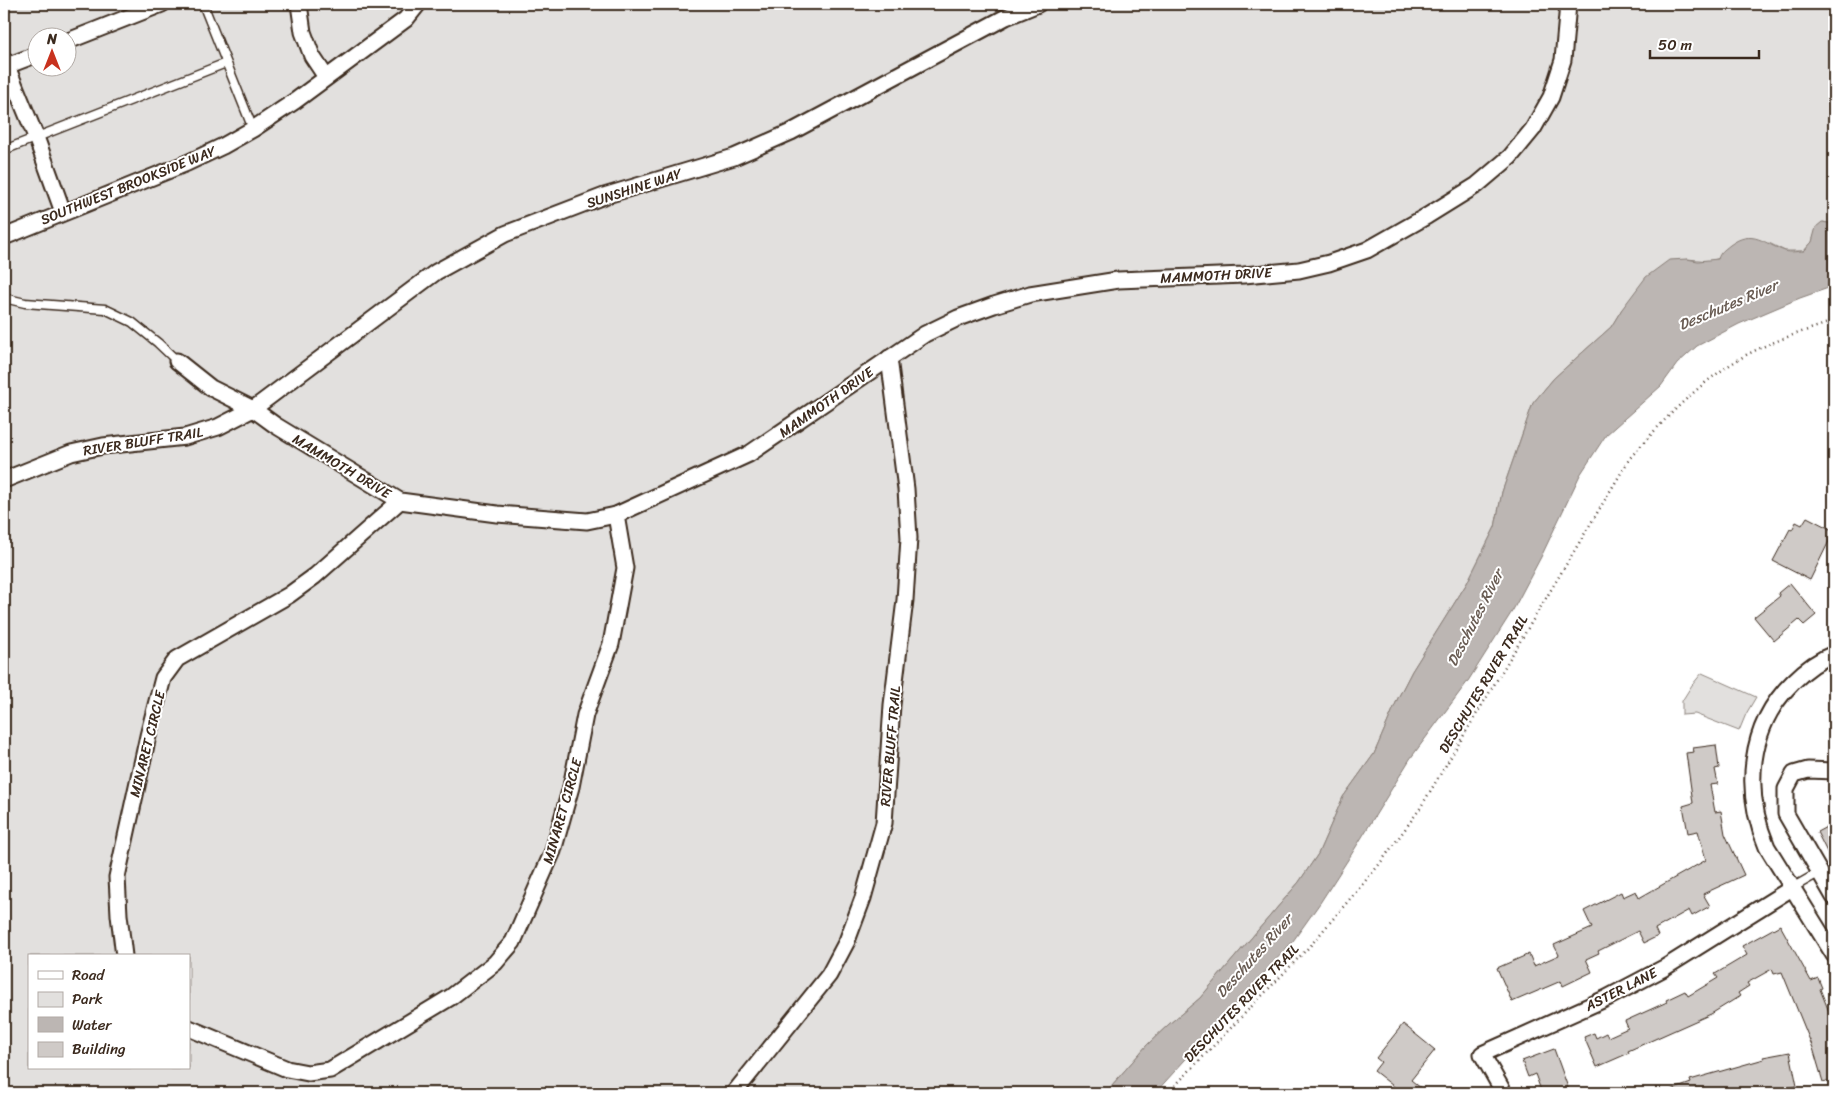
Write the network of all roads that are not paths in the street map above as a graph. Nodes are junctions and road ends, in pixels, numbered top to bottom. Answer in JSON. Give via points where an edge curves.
{"nodes":[{"id":1,"x":162,"y":4,"type":"edge"},
{"id":2,"x":203,"y":4,"type":"edge"},
{"id":3,"x":299,"y":4,"type":"edge"},
{"id":4,"x":418,"y":4,"type":"edge"},
{"id":5,"x":1038,"y":4,"type":"edge"},
{"id":6,"x":1568,"y":4,"type":"edge"},
{"id":7,"x":78,"y":38,"type":"edge"},
{"id":8,"x":28,"y":57,"type":"edge"},
{"id":9,"x":226,"y":63,"type":"junction"},
{"id":10,"x":5,"y":64,"type":"edge"},
{"id":11,"x":326,"y":77,"type":"junction"},
{"id":12,"x":253,"y":129,"type":"junction"},
{"id":13,"x":36,"y":137,"type":"junction"},
{"id":14,"x":4,"y":150,"type":"edge"},
{"id":15,"x":63,"y":212,"type":"junction"},
{"id":16,"x":4,"y":237,"type":"edge"},
{"id":17,"x":4,"y":298,"type":"edge"},
{"id":18,"x":889,"y":358,"type":"junction"},
{"id":19,"x":177,"y":361,"type":"joint"},
{"id":20,"x":253,"y":408,"type":"junction"},
{"id":21,"x":4,"y":480,"type":"edge"},
{"id":22,"x":400,"y":501,"type":"junction"},
{"id":23,"x":616,"y":515,"type":"junction"},
{"id":24,"x":1834,"y":654,"type":"edge"},
{"id":25,"x":1834,"y":771,"type":"edge"},
{"id":26,"x":1820,"y":872,"type":"junction"},
{"id":27,"x":1792,"y":888,"type":"junction"},
{"id":28,"x":1834,"y":897,"type":"edge"},
{"id":29,"x":124,"y":954,"type":"edge"},
{"id":30,"x":1834,"y":955,"type":"edge"},
{"id":31,"x":190,"y":1028,"type":"edge"},
{"id":32,"x":734,"y":1093,"type":"edge"},
{"id":33,"x":1504,"y":1093,"type":"edge"}],
"edges":[{"from":1,"to":7,"type":"street"},
{"from":2,"to":9,"type":"lane"},
{"from":3,"to":11,"type":"street","via":[[303,32],[312,56]]},
{"from":4,"to":11,"type":"street","name":"SOUTHWEST BROOKSIDE WAY","via":[[406,18]]},
{"from":5,"to":20,"type":"street","name":"SUNSHINE WAY","via":[[1006,17],[791,132],[734,157],[604,196],[505,234],[436,272]]},
{"from":6,"to":18,"type":"street","name":"MAMMOTH DRIVE","via":[[1563,60],[1551,97],[1533,129],[1510,157],[1477,185],[1367,250],[1299,270],[1118,280],[1030,294],[958,318],[925,334]]},
{"from":8,"to":10,"type":"street"},
{"from":9,"to":12,"type":"lane"},
{"from":9,"to":13,"type":"lane"},
{"from":10,"to":13,"type":"street"},
{"from":11,"to":12,"type":"street","name":"SOUTHWEST BROOKSIDE WAY"},
{"from":12,"to":15,"type":"street","name":"SOUTHWEST BROOKSIDE WAY","via":[[187,163]]},
{"from":13,"to":14,"type":"lane"},
{"from":13,"to":15,"type":"street"},
{"from":15,"to":16,"type":"street","name":"SOUTHWEST BROOKSIDE WAY"},
{"from":17,"to":19,"type":"lane","name":"MAMMOTH DRIVE","via":[[25,303],[105,309],[132,322]]},
{"from":18,"to":23,"type":"street","name":"MAMMOTH DRIVE","via":[[749,454]]},
{"from":18,"to":32,"type":"street","name":"RIVER BLUFF TRAIL","via":[[909,538],[884,822],[864,898],[829,975]]},
{"from":19,"to":20,"type":"street","name":"MAMMOTH DRIVE","via":[[211,388]]},
{"from":20,"to":21,"type":"street","name":"RIVER BLUFF TRAIL","via":[[218,427],[185,437],[70,453]]},
{"from":20,"to":22,"type":"street","name":"MAMMOTH DRIVE"},
{"from":22,"to":23,"type":"street","name":"MAMMOTH DRIVE","via":[[497,514],[587,521]]},
{"from":22,"to":29,"type":"street","name":"MINARET CIRCLE","via":[[315,576],[289,595],[177,659],[163,678],[117,877]]},
{"from":23,"to":31,"type":"street","name":"MINARET CIRCLE","via":[[625,568],[611,644],[585,715],[571,787],[553,851],[513,942],[495,963],[451,996],[330,1070],[319,1073],[287,1069]]},
{"from":24,"to":27,"type":"street","via":[[1807,669],[1787,688],[1762,727],[1755,751],[1752,775],[1759,828]]},
{"from":25,"to":26,"type":"street","via":[[1808,770],[1794,774],[1786,789],[1786,814]]},
{"from":26,"to":27,"type":"lane"},
{"from":26,"to":28,"type":"street"},
{"from":27,"to":30,"type":"street"},
{"from":27,"to":33,"type":"street","name":"ASTER LANE","via":[[1656,972],[1607,998],[1482,1054]]}]}
